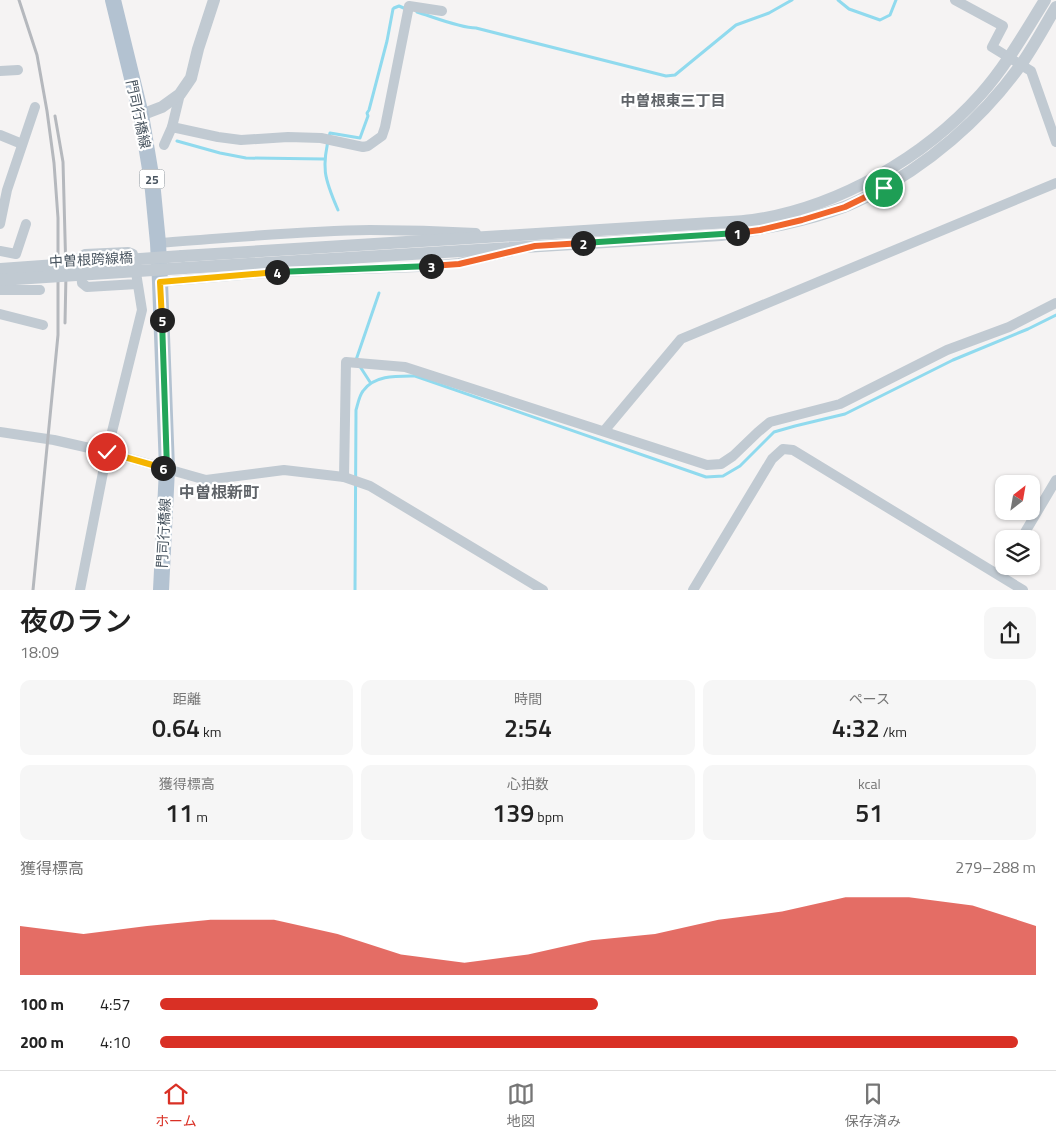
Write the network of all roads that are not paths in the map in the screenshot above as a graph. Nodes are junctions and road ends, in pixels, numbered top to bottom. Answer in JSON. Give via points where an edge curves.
{"nodes":[{"id":1,"x":113,"y":0,"type":"edge"},
{"id":2,"x":214,"y":0,"type":"edge"},
{"id":3,"x":955,"y":0,"type":"edge"},
{"id":4,"x":1045,"y":0,"type":"edge"},
{"id":5,"x":1056,"y":8,"type":"edge"},
{"id":6,"x":442,"y":11,"type":"dead end"},
{"id":7,"x":1009,"y":58,"type":"junction"},
{"id":8,"x":1020,"y":66,"type":"junction"},
{"id":9,"x":18,"y":70,"type":"dead end"},
{"id":10,"x":0,"y":72,"type":"edge"},
{"id":11,"x":180,"y":94,"type":"junction"},
{"id":12,"x":35,"y":107,"type":"dead end"},
{"id":13,"x":141,"y":115,"type":"junction"},
{"id":14,"x":172,"y":127,"type":"junction"},
{"id":15,"x":0,"y":135,"type":"edge"},
{"id":16,"x":1056,"y":142,"type":"edge"},
{"id":17,"x":22,"y":144,"type":"junction"},
{"id":18,"x":164,"y":145,"type":"dead end"},
{"id":19,"x":1056,"y":183,"type":"edge"},
{"id":20,"x":2,"y":210,"type":"edge"},
{"id":21,"x":0,"y":224,"type":"edge"},
{"id":22,"x":26,"y":224,"type":"dead end"},
{"id":23,"x":536,"y":241,"type":"junction"},
{"id":24,"x":158,"y":243,"type":"junction"},
{"id":25,"x":0,"y":251,"type":"edge"},
{"id":26,"x":183,"y":262,"type":"junction"},
{"id":27,"x":0,"y":269,"type":"edge"},
{"id":28,"x":0,"y":280,"type":"edge"},
{"id":29,"x":160,"y":282,"type":"junction"},
{"id":30,"x":138,"y":284,"type":"junction"},
{"id":31,"x":0,"y":290,"type":"edge"},
{"id":32,"x":40,"y":290,"type":"dead end"},
{"id":33,"x":1056,"y":303,"type":"edge"},
{"id":34,"x":0,"y":314,"type":"edge"},
{"id":35,"x":43,"y":325,"type":"dead end"},
{"id":36,"x":604,"y":431,"type":"junction"},
{"id":37,"x":0,"y":432,"type":"edge"},
{"id":38,"x":107,"y":452,"type":"junction"},
{"id":39,"x":167,"y":469,"type":"junction"},
{"id":40,"x":346,"y":478,"type":"junction"},
{"id":41,"x":1056,"y":480,"type":"edge"},
{"id":42,"x":1026,"y":530,"type":"edge"},
{"id":43,"x":995,"y":568,"type":"edge"},
{"id":44,"x":1006,"y":575,"type":"edge"},
{"id":45,"x":80,"y":590,"type":"edge"},
{"id":46,"x":161,"y":590,"type":"edge"},
{"id":47,"x":543,"y":590,"type":"edge"},
{"id":48,"x":693,"y":590,"type":"edge"},
{"id":49,"x":1023,"y":590,"type":"edge"}],
"edges":[{"from":1,"to":13,"type":"main road","name":"門司行橋線","number":"25"},
{"from":2,"to":11,"type":"street","via":[[191,78]]},
{"from":3,"to":7,"type":"street","via":[[1002,26],[992,47]]},
{"from":4,"to":7,"type":"street"},
{"from":5,"to":8,"type":"street"},
{"from":6,"to":14,"type":"street","via":[[408,11],[385,127],[382,136],[368,146],[321,138],[218,138]]},
{"from":7,"to":8,"type":"street"},
{"from":7,"to":23,"type":"street","via":[[982,94],[912,156],[872,180],[824,201],[754,220]]},
{"from":8,"to":16,"type":"street","via":[[1031,71]]},
{"from":8,"to":23,"type":"street","via":[[963,130],[929,159],[884,188],[845,207],[750,231]]},
{"from":9,"to":10,"type":"street"},
{"from":11,"to":13,"type":"street","via":[[162,107]]},
{"from":11,"to":14,"type":"street"},
{"from":12,"to":17,"type":"street"},
{"from":13,"to":24,"type":"main road","name":"門司行橋線","number":"25"},
{"from":14,"to":18,"type":"street"},
{"from":15,"to":17,"type":"street"},
{"from":17,"to":20,"type":"street"},
{"from":19,"to":36,"type":"street","via":[[681,339]]},
{"from":20,"to":21,"type":"street"},
{"from":22,"to":25,"type":"street","via":[[16,254]]},
{"from":23,"to":24,"type":"street","via":[[414,230],[369,230]]},
{"from":23,"to":26,"type":"street"},
{"from":23,"to":29,"type":"street","via":[[459,264],[276,272]]},
{"from":24,"to":29,"type":"main road","name":"門司行橋線","number":"25"},
{"from":26,"to":27,"type":"street","name":"中曽根跨線橋","bridge":true},
{"from":26,"to":28,"type":"street","name":"中曽根跨線橋","bridge":true},
{"from":29,"to":39,"type":"main road","name":"門司行橋線","number":"25"},
{"from":30,"to":30,"type":"street","via":[[133,254],[85,254],[80,258],[82,283],[87,287]]},
{"from":30,"to":38,"type":"street","via":[[142,310]]},
{"from":31,"to":32,"type":"street"},
{"from":33,"to":36,"type":"street","via":[[1008,327],[948,350],[840,404],[770,422],[721,464],[707,465]]},
{"from":34,"to":35,"type":"street"},
{"from":36,"to":40,"type":"street","via":[[405,367],[346,362]]},
{"from":37,"to":38,"type":"street"},
{"from":38,"to":39,"type":"street"},
{"from":38,"to":45,"type":"street"},
{"from":39,"to":40,"type":"street","via":[[206,480],[284,470]]},
{"from":39,"to":46,"type":"main road","name":"門司行橋線","number":"25"},
{"from":40,"to":47,"type":"street","via":[[370,486]]},
{"from":41,"to":42,"type":"street"},
{"from":43,"to":48,"type":"street","via":[[793,450],[783,449],[772,459]]},
{"from":44,"to":49,"type":"street"}]}
